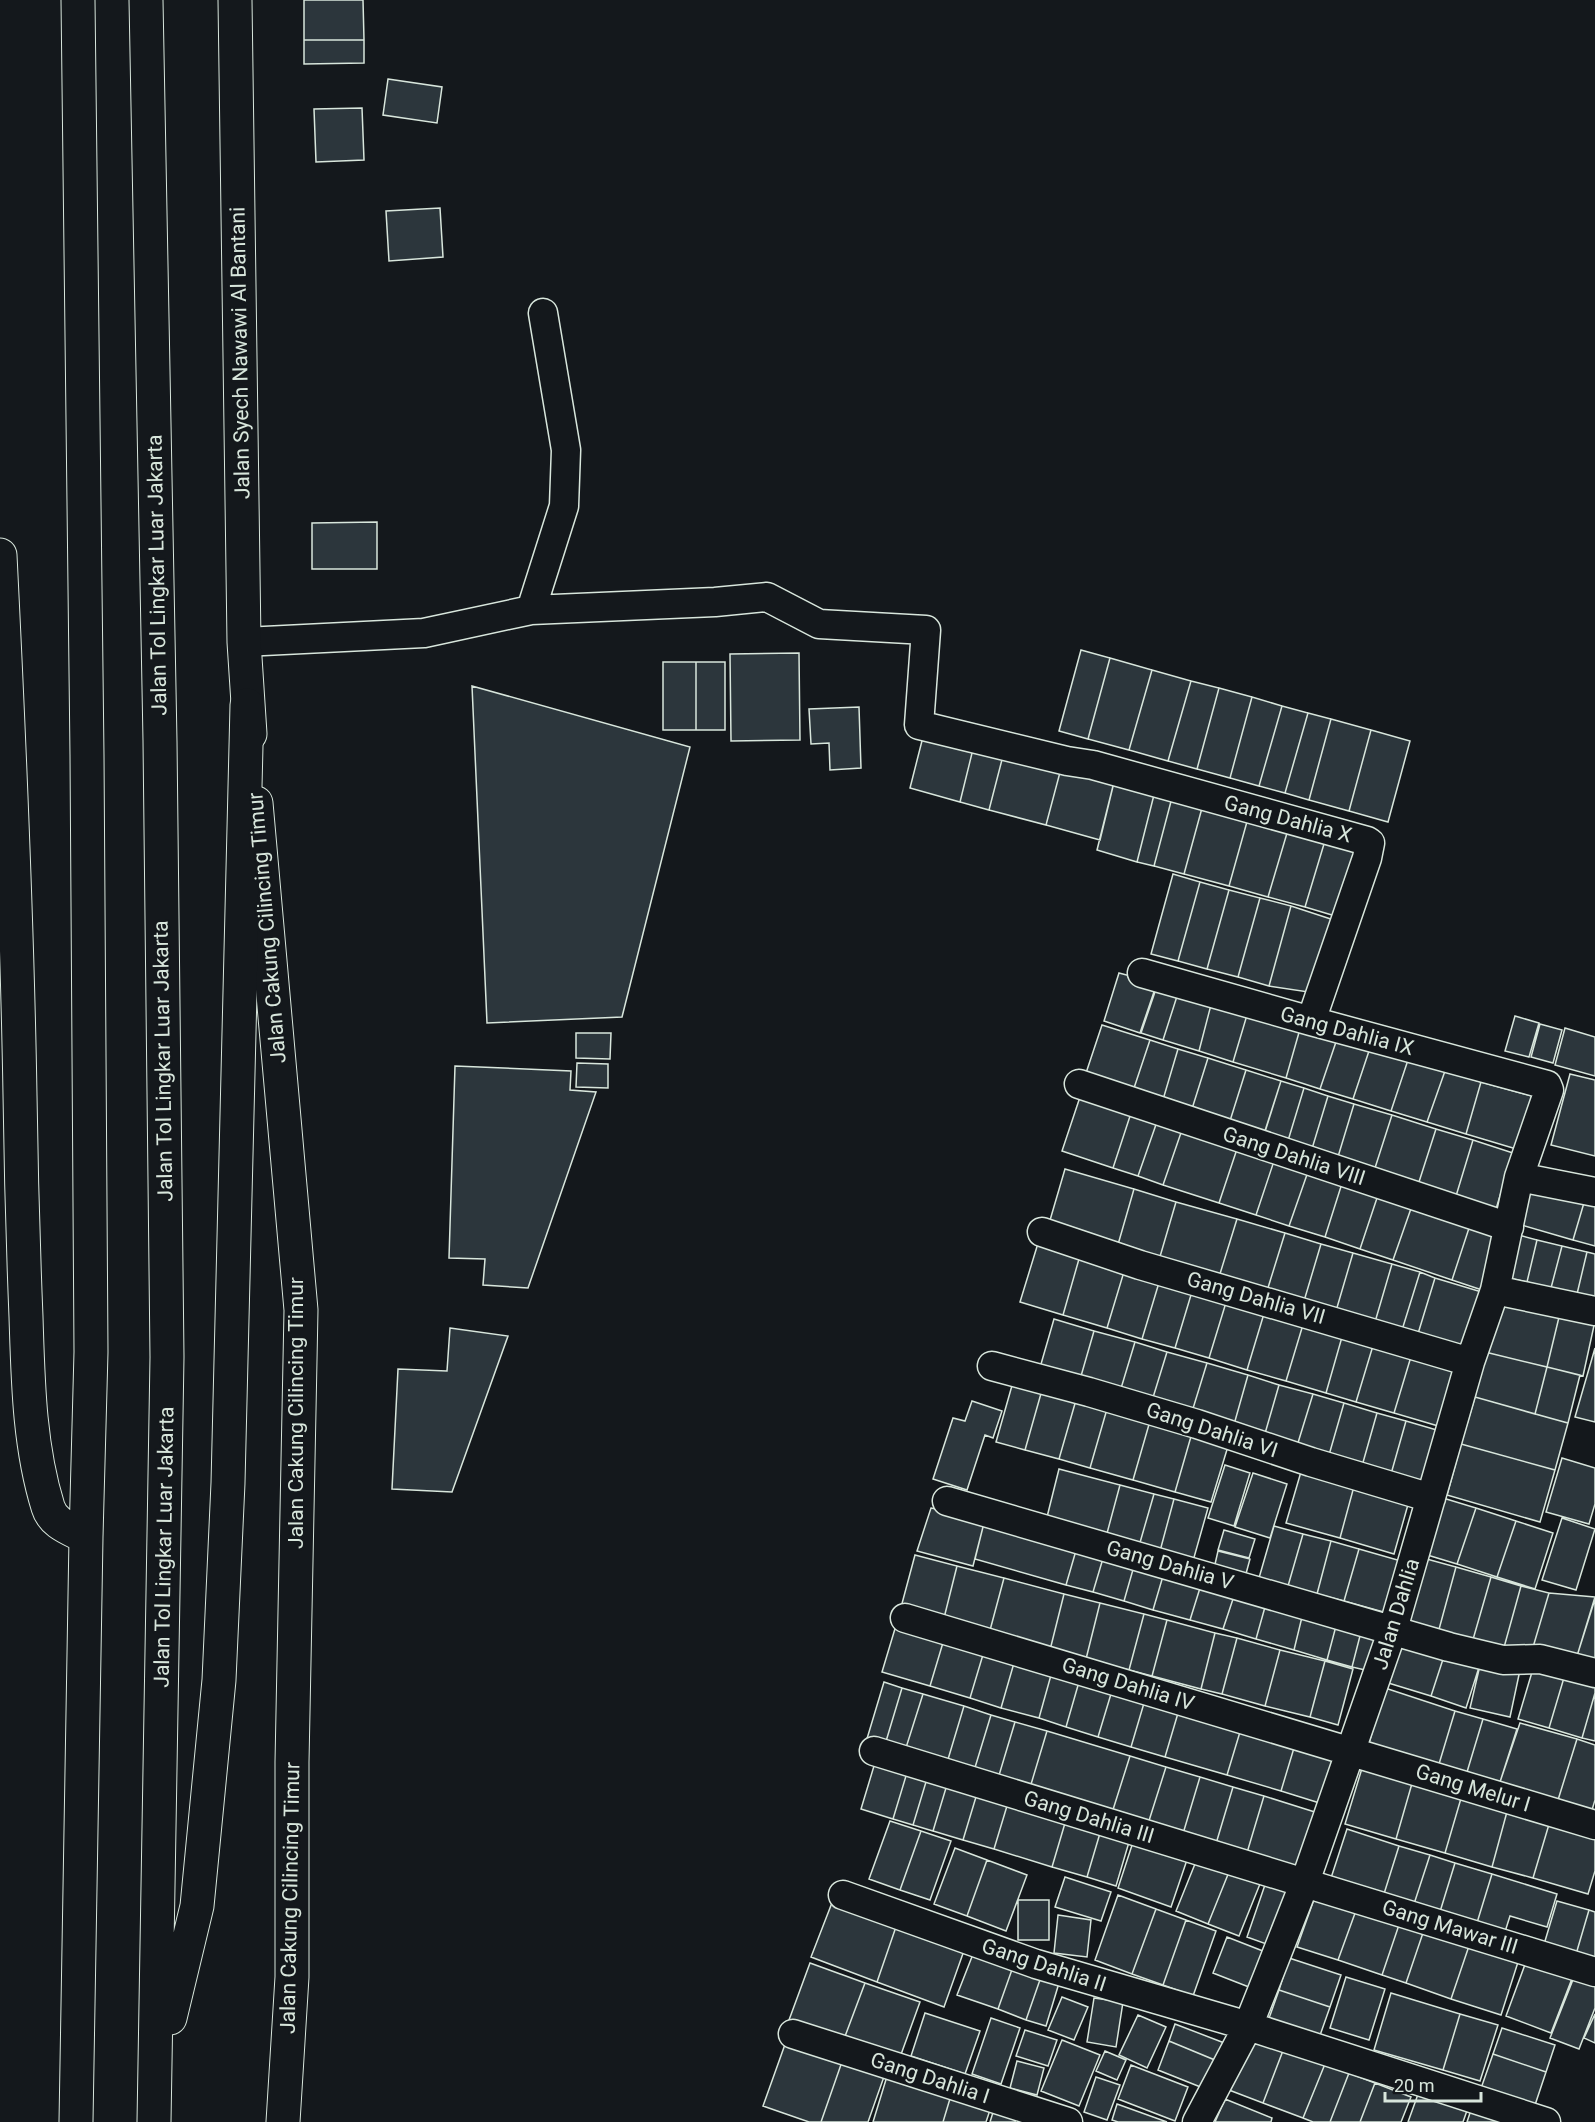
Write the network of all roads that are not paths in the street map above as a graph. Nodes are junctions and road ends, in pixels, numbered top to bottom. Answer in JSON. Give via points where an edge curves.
{"nodes":[{"id":1,"x":78,"y":0,"type":"edge"},
{"id":2,"x":146,"y":0,"type":"edge"},
{"id":3,"x":235,"y":0,"type":"edge"},
{"id":4,"x":543,"y":314,"type":"dead end"},
{"id":5,"x":0,"y":555,"type":"edge"},
{"id":6,"x":531,"y":610,"type":"junction"},
{"id":7,"x":244,"y":642,"type":"junction"},
{"id":8,"x":247,"y":705,"type":"junction"},
{"id":9,"x":1142,"y":973,"type":"dead end"},
{"id":10,"x":1311,"y":1022,"type":"junction"},
{"id":11,"x":1079,"y":1084,"type":"dead end"},
{"id":12,"x":1549,"y":1090,"type":"joint"},
{"id":13,"x":1519,"y":1177,"type":"junction"},
{"id":14,"x":1595,"y":1192,"type":"edge"},
{"id":15,"x":1509,"y":1227,"type":"junction"},
{"id":16,"x":1042,"y":1232,"type":"dead end"},
{"id":17,"x":1495,"y":1290,"type":"junction"},
{"id":18,"x":1595,"y":1311,"type":"edge"},
{"id":19,"x":1470,"y":1362,"type":"junction"},
{"id":20,"x":992,"y":1366,"type":"dead end"},
{"id":21,"x":1431,"y":1498,"type":"junction"},
{"id":22,"x":947,"y":1501,"type":"dead end"},
{"id":23,"x":86,"y":1536,"type":"junction"},
{"id":24,"x":905,"y":1618,"type":"dead end"},
{"id":25,"x":1393,"y":1629,"type":"junction"},
{"id":26,"x":1595,"y":1673,"type":"edge"},
{"id":27,"x":1351,"y":1750,"type":"junction"},
{"id":28,"x":874,"y":1751,"type":"dead end"},
{"id":29,"x":1595,"y":1825,"type":"edge"},
{"id":30,"x":1305,"y":1882,"type":"junction"},
{"id":31,"x":843,"y":1895,"type":"dead end"},
{"id":32,"x":1595,"y":1972,"type":"edge"},
{"id":33,"x":1248,"y":2026,"type":"junction"},
{"id":34,"x":793,"y":2034,"type":"dead end"},
{"id":35,"x":156,"y":2078,"type":"junction"},
{"id":36,"x":76,"y":2122,"type":"edge"},
{"id":37,"x":154,"y":2122,"type":"edge"},
{"id":38,"x":284,"y":2122,"type":"edge"},
{"id":39,"x":1068,"y":2122,"type":"edge"},
{"id":40,"x":1197,"y":2122,"type":"edge"},
{"id":41,"x":1546,"y":2122,"type":"edge"}],
"edges":[{"from":1,"to":23,"type":"highway","via":[[92,1352]]},
{"from":2,"to":35,"type":"highway","name":"Jalan Tol Lingkar Luar Jakarta","via":[[167,1357]]},
{"from":3,"to":7,"type":"highway","name":"Jalan Syech Nawawi Al Bantani"},
{"from":4,"to":6,"type":"street","via":[[566,450],[564,506]]},
{"from":5,"to":23,"type":"highway","via":[[18,973],[27,1352],[36,1463],[49,1510],[58,1523]]},
{"from":6,"to":7,"type":"street","via":[[424,633]]},
{"from":6,"to":10,"type":"street","name":"Gang Dahlia X","via":[[767,597],[819,624],[926,630],[919,724],[1093,765],[1367,841],[1367,858]]},
{"from":7,"to":8,"type":"highway","name":"Jalan Syech Nawawi Al Bantani"},
{"from":8,"to":35,"type":"highway","via":[[228,1483],[219,1680],[196,1906]]},
{"from":8,"to":38,"type":"highway","name":"Jalan Cakung Cilincing Timur","via":[[301,1310],[292,1750],[292,1977]]},
{"from":9,"to":10,"type":"street","name":"Gang Dahlia IX"},
{"from":10,"to":12,"type":"street","name":"Gang Dahlia IX","via":[[1543,1084]]},
{"from":11,"to":15,"type":"street","name":"Gang Dahlia VIII"},
{"from":12,"to":13,"type":"street","name":"Jalan Dahlia"},
{"from":13,"to":14,"type":"street"},
{"from":13,"to":15,"type":"street","name":"Jalan Dahlia"},
{"from":15,"to":17,"type":"street","name":"Jalan Dahlia"},
{"from":16,"to":19,"type":"street","name":"Gang Dahlia VII","via":[[1140,1265]]},
{"from":17,"to":18,"type":"street"},
{"from":17,"to":19,"type":"street","name":"Jalan Dahlia"},
{"from":19,"to":21,"type":"street","name":"Jalan Dahlia"},
{"from":20,"to":21,"type":"street","name":"Gang Dahlia VI","via":[[1197,1424]]},
{"from":21,"to":25,"type":"street","name":"Jalan Dahlia"},
{"from":22,"to":25,"type":"street","name":"Gang Dahlia V"},
{"from":23,"to":36,"type":"highway"},
{"from":24,"to":27,"type":"street","name":"Gang Dahlia IV"},
{"from":25,"to":26,"type":"street","name":"Gang Dahlia V","via":[[1503,1660],[1540,1659]]},
{"from":25,"to":27,"type":"street","name":"Jalan Dahlia"},
{"from":27,"to":29,"type":"street","name":"Gang Melur I"},
{"from":27,"to":30,"type":"street","name":"Jalan Dahlia"},
{"from":28,"to":30,"type":"street","name":"Gang Dahlia III"},
{"from":30,"to":32,"type":"street","name":"Gang Mawar III"},
{"from":30,"to":33,"type":"street","name":"Jalan Dahlia"},
{"from":31,"to":33,"type":"street","name":"Gang Dahlia II","via":[[1047,1967]]},
{"from":33,"to":40,"type":"street","name":"Jalan Dahlia"},
{"from":33,"to":41,"type":"street","name":"Gang Dahlia II"},
{"from":34,"to":39,"type":"street","name":"Gang Dahlia I"},
{"from":35,"to":37,"type":"highway","name":"Jalan Tol Lingkar Luar Jakarta"}]}
